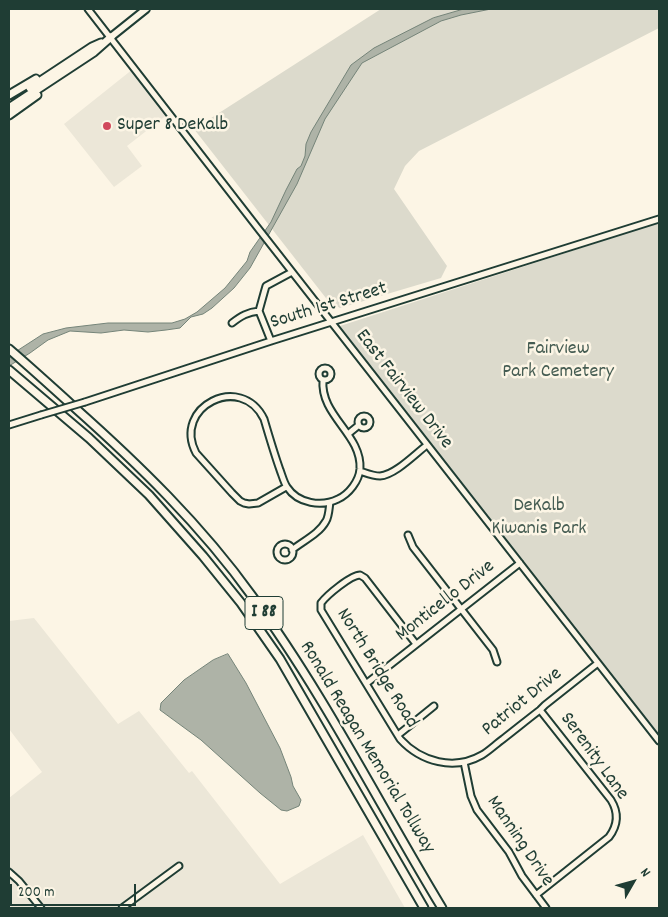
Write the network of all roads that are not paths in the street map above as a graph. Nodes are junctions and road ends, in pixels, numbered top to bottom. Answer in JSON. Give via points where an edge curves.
{"nodes":[{"id":1,"x":88,"y":9,"type":"edge"},
{"id":2,"x":146,"y":9,"type":"edge"},
{"id":3,"x":111,"y":37,"type":"junction"},
{"id":4,"x":75,"y":62,"type":"junction"},
{"id":5,"x":9,"y":94,"type":"edge"},
{"id":6,"x":9,"y":102,"type":"edge"},
{"id":7,"x":9,"y":108,"type":"edge"},
{"id":8,"x":9,"y":115,"type":"edge"},
{"id":9,"x":659,"y":219,"type":"edge"},
{"id":10,"x":292,"y":272,"type":"junction"},
{"id":11,"x":259,"y":311,"type":"junction"},
{"id":12,"x":332,"y":322,"type":"junction"},
{"id":13,"x":232,"y":323,"type":"dead end"},
{"id":14,"x":271,"y":341,"type":"junction"},
{"id":15,"x":9,"y":348,"type":"edge"},
{"id":16,"x":11,"y":373,"type":"edge"},
{"id":17,"x":323,"y":380,"type":"dead end"},
{"id":18,"x":359,"y":425,"type":"dead end"},
{"id":19,"x":9,"y":426,"type":"edge"},
{"id":20,"x":348,"y":434,"type":"junction"},
{"id":21,"x":427,"y":445,"type":"junction"},
{"id":22,"x":360,"y":471,"type":"junction"},
{"id":23,"x":286,"y":487,"type":"junction"},
{"id":24,"x":330,"y":502,"type":"junction"},
{"id":25,"x":408,"y":535,"type":"dead end"},
{"id":26,"x":292,"y":550,"type":"dead end"},
{"id":27,"x":520,"y":563,"type":"junction"},
{"id":28,"x":461,"y":609,"type":"junction"},
{"id":29,"x":416,"y":644,"type":"junction"},
{"id":30,"x":497,"y":662,"type":"dead end"},
{"id":31,"x":598,"y":663,"type":"junction"},
{"id":32,"x":367,"y":683,"type":"junction"},
{"id":33,"x":434,"y":706,"type":"dead end"},
{"id":34,"x":540,"y":710,"type":"junction"},
{"id":35,"x":398,"y":735,"type":"junction"},
{"id":36,"x":659,"y":741,"type":"edge"},
{"id":37,"x":464,"y":762,"type":"junction"},
{"id":38,"x":179,"y":866,"type":"dead end"},
{"id":39,"x":9,"y":872,"type":"edge"},
{"id":40,"x":536,"y":895,"type":"junction"},
{"id":41,"x":41,"y":908,"type":"edge"},
{"id":42,"x":122,"y":908,"type":"edge"},
{"id":43,"x":424,"y":908,"type":"edge"},
{"id":44,"x":442,"y":908,"type":"edge"},
{"id":45,"x":546,"y":908,"type":"edge"}],
"edges":[{"from":1,"to":3,"type":"street","name":"East Fairview Drive"},
{"from":2,"to":3,"type":"main road"},
{"from":3,"to":4,"type":"highway","via":[[92,47]]},
{"from":3,"to":10,"type":"street","name":"East Fairview Drive"},
{"from":4,"to":5,"type":"highway"},
{"from":4,"to":6,"type":"highway"},
{"from":4,"to":7,"type":"highway"},
{"from":4,"to":8,"type":"highway"},
{"from":9,"to":12,"type":"street","name":"South 1st Street"},
{"from":10,"to":11,"type":"street","via":[[266,286]]},
{"from":10,"to":12,"type":"street","name":"East Fairview Drive"},
{"from":11,"to":13,"type":"street","via":[[245,314]]},
{"from":11,"to":14,"type":"street"},
{"from":12,"to":14,"type":"street","name":"South 1st Street"},
{"from":12,"to":21,"type":"street","name":"East Fairview Drive"},
{"from":14,"to":19,"type":"street","name":"South 1st Street","bridge":true},
{"from":15,"to":44,"type":"highway","name":"Ronald Reagan Memorial Tollway","number":"I 88","via":[[121,449],[180,509],[233,571],[320,699]]},
{"from":16,"to":43,"type":"highway","name":"Ronald Reagan Memorial Tollway","number":"I 88","via":[[89,438],[143,489],[240,603],[280,659]]},
{"from":17,"to":20,"type":"street","via":[[322,389],[330,409]]},
{"from":18,"to":20,"type":"street"},
{"from":20,"to":22,"type":"street","via":[[358,451]]},
{"from":21,"to":22,"type":"street","via":[[387,474],[377,476]]},
{"from":21,"to":27,"type":"street","name":"East Fairview Drive"},
{"from":22,"to":24,"type":"street","via":[[350,490]]},
{"from":23,"to":23,"type":"street","via":[[258,503],[244,503],[232,493],[193,445],[192,427],[201,409],[217,398],[232,396],[252,403],[264,419]]},
{"from":23,"to":24,"type":"street","via":[[306,501]]},
{"from":24,"to":26,"type":"street","via":[[325,522]]},
{"from":25,"to":28,"type":"street","via":[[413,547]]},
{"from":27,"to":28,"type":"street","name":"Monticello Drive"},
{"from":27,"to":31,"type":"street","name":"East Fairview Drive"},
{"from":28,"to":29,"type":"street","name":"Monticello Drive"},
{"from":28,"to":30,"type":"street","via":[[493,650]]},
{"from":29,"to":32,"type":"street","name":"Monticello Drive"},
{"from":29,"to":32,"type":"street","name":"North Bridge Road","via":[[365,578],[353,576],[320,606]]},
{"from":31,"to":34,"type":"street","name":"Patriot Drive"},
{"from":31,"to":36,"type":"street","name":"East Fairview Drive"},
{"from":32,"to":35,"type":"street","name":"North Bridge Road"},
{"from":33,"to":35,"type":"street"},
{"from":34,"to":37,"type":"street","name":"Patriot Drive","via":[[489,750]]},
{"from":34,"to":40,"type":"street","name":"Serenity Lane","via":[[611,800],[616,811],[616,823],[609,837]]},
{"from":35,"to":37,"type":"street","name":"North Bridge Road","via":[[418,755],[445,763]]},
{"from":37,"to":40,"type":"street","name":"Manning Drive","via":[[477,810]]},
{"from":38,"to":42,"type":"street"},
{"from":39,"to":41,"type":"street"},
{"from":40,"to":45,"type":"street","name":"Manning Drive"}]}
